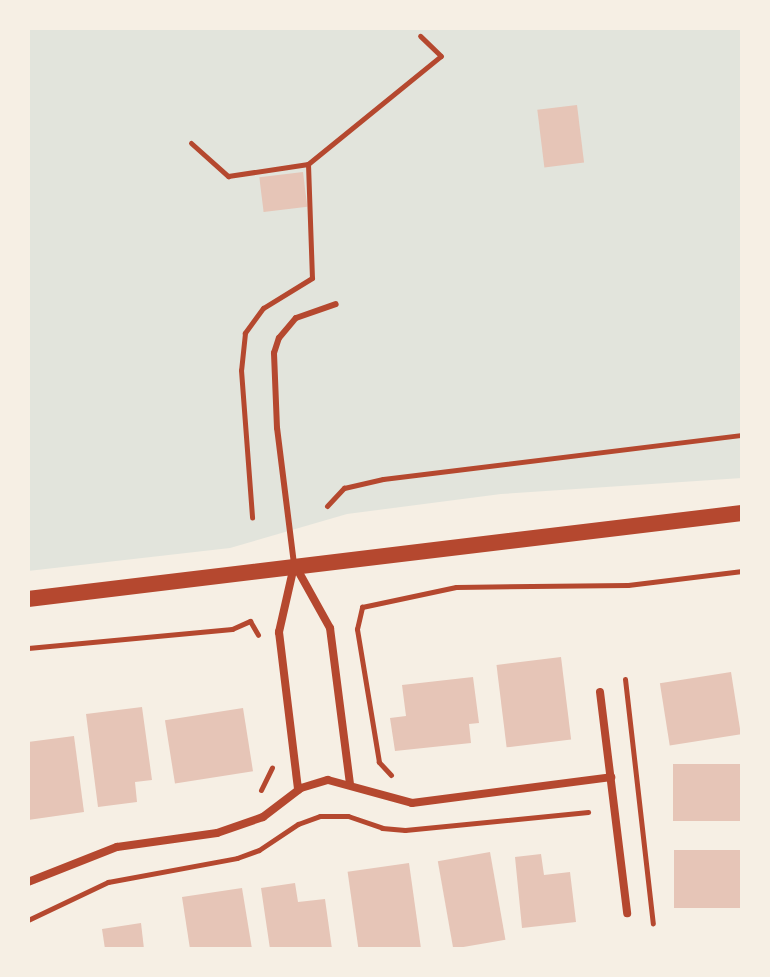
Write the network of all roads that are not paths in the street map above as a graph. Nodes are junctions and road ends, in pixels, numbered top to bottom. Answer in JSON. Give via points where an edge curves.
{"nodes":[{"id":1,"x":336,"y":304,"type":"dead end"},
{"id":2,"x":742,"y":513,"type":"edge"},
{"id":3,"x":295,"y":565,"type":"junction"},
{"id":4,"x":28,"y":599,"type":"edge"},
{"id":5,"x":600,"y":692,"type":"dead end"},
{"id":6,"x":611,"y":777,"type":"junction"},
{"id":7,"x":350,"y":784,"type":"junction"},
{"id":8,"x":298,"y":790,"type":"junction"},
{"id":9,"x":28,"y":882,"type":"edge"},
{"id":10,"x":627,"y":913,"type":"dead end"}],
"edges":[{"from":1,"to":3,"type":"lane","via":[[296,318],[274,353],[277,428]]},
{"from":2,"to":3,"type":"main road"},
{"from":3,"to":4,"type":"main road"},
{"from":3,"to":7,"type":"street","via":[[330,628]]},
{"from":3,"to":8,"type":"street","via":[[279,632]]},
{"from":5,"to":6,"type":"street"},
{"from":6,"to":7,"type":"street","via":[[412,803]]},
{"from":6,"to":10,"type":"street"},
{"from":7,"to":8,"type":"street","via":[[328,780]]},
{"from":8,"to":9,"type":"street","via":[[263,817],[217,833],[117,847]]}]}
